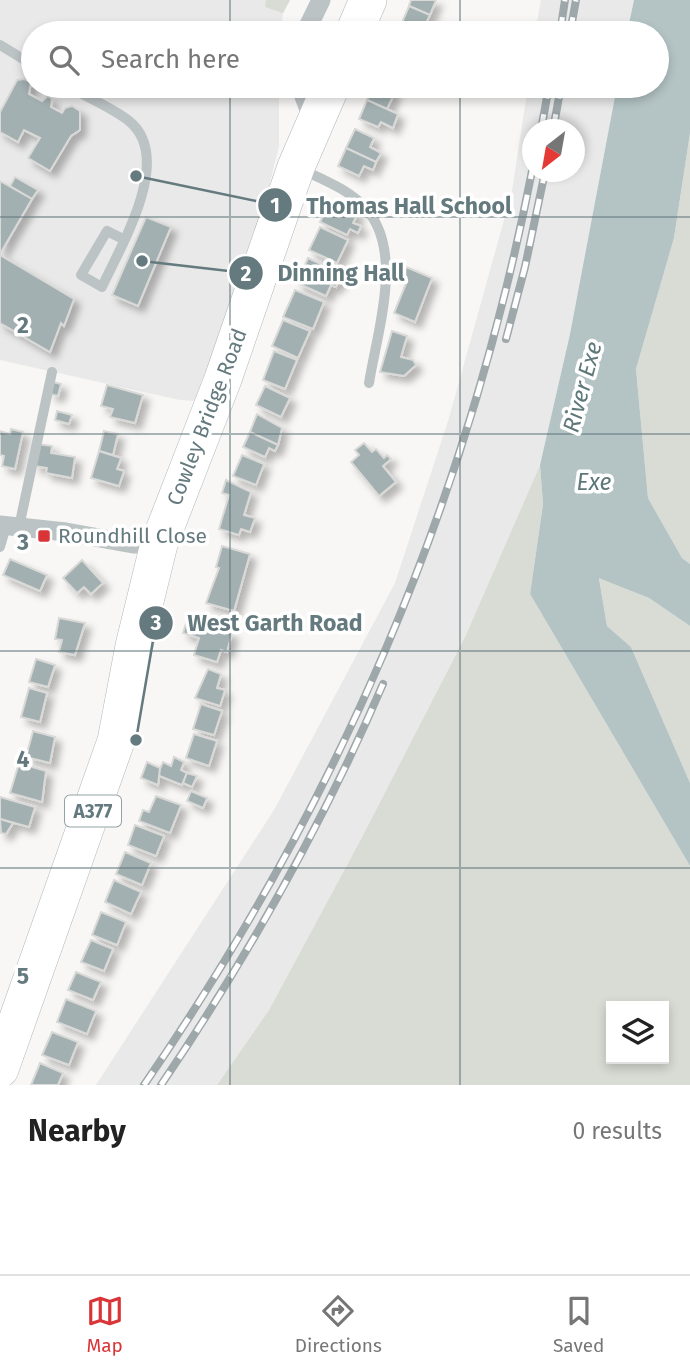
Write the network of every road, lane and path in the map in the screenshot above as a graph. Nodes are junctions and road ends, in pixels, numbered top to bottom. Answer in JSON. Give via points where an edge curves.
{"nodes":[{"id":1,"x":321,"y":0,"type":"edge"},
{"id":2,"x":368,"y":0,"type":"edge"},
{"id":3,"x":311,"y":21,"type":"edge"},
{"id":4,"x":359,"y":21,"type":"edge"},
{"id":5,"x":0,"y":45,"type":"edge"},
{"id":6,"x":21,"y":58,"type":"edge"},
{"id":7,"x":89,"y":98,"type":"edge"},
{"id":8,"x":305,"y":98,"type":"edge"},
{"id":9,"x":325,"y":98,"type":"edge"},
{"id":10,"x":314,"y":123,"type":"junction"},
{"id":11,"x":296,"y":167,"type":"junction"},
{"id":12,"x":123,"y":239,"type":"junction"},
{"id":13,"x":52,"y":372,"type":"dead end"},
{"id":14,"x":369,"y":383,"type":"dead end"},
{"id":15,"x":8,"y":526,"type":"edge"},
{"id":16,"x":159,"y":544,"type":"junction"},
{"id":17,"x":0,"y":547,"type":"edge"},
{"id":18,"x":0,"y":1069,"type":"edge"}],
"edges":[{"from":1,"to":3,"type":"street"},
{"from":2,"to":4,"type":"highway"},
{"from":5,"to":6,"type":"lane"},
{"from":7,"to":12,"type":"lane","via":[[130,121],[143,139],[147,181]]},
{"from":8,"to":10,"type":"street"},
{"from":9,"to":10,"type":"highway","name":"Cowley Bridge Road","number":"A377"},
{"from":10,"to":11,"type":"highway","name":"Cowley Bridge Road","number":"A377"},
{"from":11,"to":14,"type":"lane","via":[[357,200],[384,242],[387,272]]},
{"from":11,"to":16,"type":"highway","name":"Cowley Bridge Road","number":"A377","via":[[223,379]]},
{"from":12,"to":12,"type":"lane","via":[[107,231],[81,275],[102,287]]},
{"from":13,"to":15,"type":"lane"},
{"from":15,"to":16,"type":"street"},
{"from":15,"to":17,"type":"lane"},
{"from":16,"to":18,"type":"highway","name":"Cowley Bridge Road","number":"A377","via":[[116,741]]}]}
